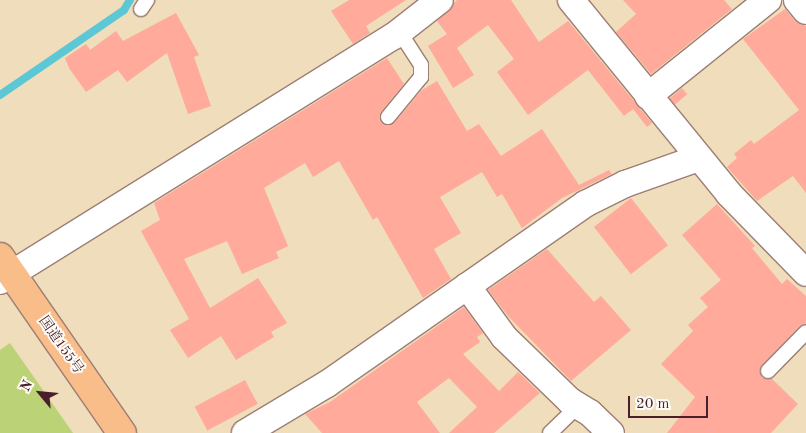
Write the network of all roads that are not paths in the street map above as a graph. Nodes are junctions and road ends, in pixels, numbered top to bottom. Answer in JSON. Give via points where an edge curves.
{"nodes":[{"id":1,"x":440,"y":0,"type":"edge"},
{"id":2,"x":571,"y":0,"type":"edge"},
{"id":3,"x":768,"y":0,"type":"edge"},
{"id":4,"x":797,"y":0,"type":"edge"},
{"id":5,"x":806,"y":11,"type":"edge"},
{"id":6,"x":399,"y":31,"type":"junction"},
{"id":7,"x":648,"y":96,"type":"junction"},
{"id":8,"x":388,"y":117,"type":"dead end"},
{"id":9,"x":699,"y":158,"type":"junction"},
{"id":10,"x":4,"y":270,"type":"edge"},
{"id":11,"x":806,"y":274,"type":"edge"},
{"id":12,"x":467,"y":286,"type":"junction"},
{"id":13,"x":806,"y":332,"type":"edge"},
{"id":14,"x":768,"y":371,"type":"dead end"},
{"id":15,"x":578,"y":406,"type":"junction"},
{"id":16,"x":122,"y":433,"type":"edge"},
{"id":17,"x":245,"y":433,"type":"edge"},
{"id":18,"x":550,"y":433,"type":"edge"},
{"id":19,"x":611,"y":433,"type":"edge"}],
"edges":[{"from":1,"to":6,"type":"street"},
{"from":2,"to":7,"type":"street"},
{"from":3,"to":7,"type":"street"},
{"from":4,"to":5,"type":"street"},
{"from":6,"to":8,"type":"lane","via":[[421,65],[421,77]]},
{"from":6,"to":10,"type":"street"},
{"from":7,"to":9,"type":"street"},
{"from":9,"to":11,"type":"street"},
{"from":9,"to":12,"type":"street","via":[[626,184],[585,204]]},
{"from":10,"to":16,"type":"highway","name":"国道155号"},
{"from":12,"to":15,"type":"street","via":[[504,337]]},
{"from":12,"to":17,"type":"street","via":[[328,384]]},
{"from":13,"to":14,"type":"lane"},
{"from":15,"to":18,"type":"lane"},
{"from":15,"to":19,"type":"street"}]}
